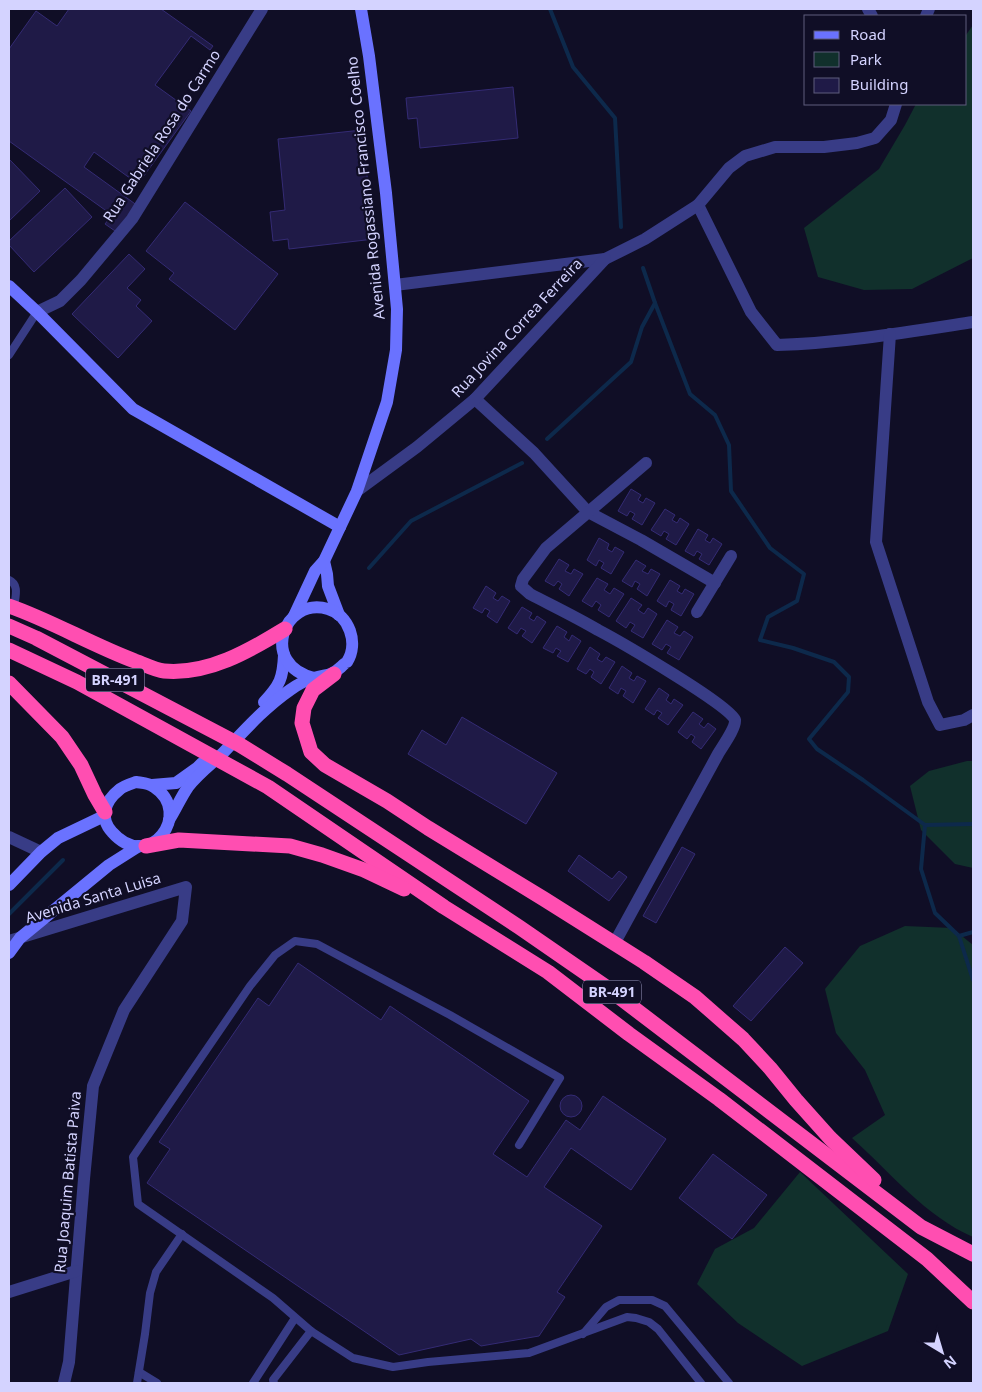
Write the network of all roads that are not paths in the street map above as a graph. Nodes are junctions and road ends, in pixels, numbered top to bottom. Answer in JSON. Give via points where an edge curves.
{"nodes":[{"id":1,"x":262,"y":9,"type":"edge"},
{"id":2,"x":361,"y":9,"type":"edge"},
{"id":3,"x":896,"y":105,"type":"edge"},
{"id":4,"x":698,"y":205,"type":"junction"},
{"id":5,"x":605,"y":259,"type":"junction"},
{"id":6,"x":395,"y":285,"type":"junction"},
{"id":7,"x":9,"y":286,"type":"edge"},
{"id":8,"x":37,"y":312,"type":"junction"},
{"id":9,"x":973,"y":322,"type":"edge"},
{"id":10,"x":890,"y":334,"type":"junction"},
{"id":11,"x":9,"y":355,"type":"edge"},
{"id":12,"x":475,"y":399,"type":"junction"},
{"id":13,"x":646,"y":463,"type":"dead end"},
{"id":14,"x":357,"y":491,"type":"junction"},
{"id":15,"x":588,"y":512,"type":"junction"},
{"id":16,"x":340,"y":527,"type":"junction"},
{"id":17,"x":731,"y":556,"type":"dead end"},
{"id":18,"x":324,"y":561,"type":"junction"},
{"id":19,"x":9,"y":580,"type":"edge"},
{"id":20,"x":715,"y":583,"type":"junction"},
{"id":21,"x":11,"y":607,"type":"edge"},
{"id":22,"x":697,"y":612,"type":"dead end"},
{"id":23,"x":339,"y":614,"type":"junction"},
{"id":24,"x":294,"y":616,"type":"junction"},
{"id":25,"x":9,"y":626,"type":"edge"},
{"id":26,"x":285,"y":629,"type":"junction"},
{"id":27,"x":9,"y":650,"type":"edge"},
{"id":28,"x":284,"y":655,"type":"junction"},
{"id":29,"x":334,"y":674,"type":"junction"},
{"id":30,"x":314,"y":678,"type":"junction"},
{"id":31,"x":12,"y":688,"type":"edge"},
{"id":32,"x":973,"y":715,"type":"edge"},
{"id":33,"x":152,"y":785,"type":"junction"},
{"id":34,"x":104,"y":814,"type":"junction"},
{"id":35,"x":170,"y":820,"type":"junction"},
{"id":36,"x":9,"y":837,"type":"edge"},
{"id":37,"x":143,"y":846,"type":"junction"},
{"id":38,"x":41,"y":852,"type":"junction"},
{"id":39,"x":9,"y":884,"type":"edge"},
{"id":40,"x":186,"y":887,"type":"joint"},
{"id":41,"x":444,"y":907,"type":"junction"},
{"id":42,"x":14,"y":940,"type":"edge"},
{"id":43,"x":614,"y":944,"type":"junction"},
{"id":44,"x":9,"y":952,"type":"edge"},
{"id":45,"x":519,"y":1145,"type":"dead end"},
{"id":46,"x":921,"y":1227,"type":"junction"},
{"id":47,"x":182,"y":1234,"type":"junction"},
{"id":48,"x":973,"y":1254,"type":"edge"},
{"id":49,"x":76,"y":1271,"type":"junction"},
{"id":50,"x":957,"y":1286,"type":"junction"},
{"id":51,"x":9,"y":1292,"type":"edge"},
{"id":52,"x":627,"y":1300,"type":"junction"},
{"id":53,"x":973,"y":1302,"type":"edge"},
{"id":54,"x":973,"y":1309,"type":"edge"},
{"id":55,"x":630,"y":1317,"type":"junction"},
{"id":56,"x":295,"y":1318,"type":"junction"},
{"id":57,"x":311,"y":1331,"type":"junction"},
{"id":58,"x":583,"y":1334,"type":"junction"},
{"id":59,"x":139,"y":1372,"type":"junction"},
{"id":60,"x":64,"y":1383,"type":"edge"},
{"id":61,"x":137,"y":1383,"type":"edge"},
{"id":62,"x":157,"y":1383,"type":"edge"},
{"id":63,"x":253,"y":1383,"type":"edge"},
{"id":64,"x":274,"y":1383,"type":"edge"},
{"id":65,"x":701,"y":1383,"type":"edge"},
{"id":66,"x":729,"y":1383,"type":"edge"}],
"edges":[{"from":1,"to":8,"type":"street","name":"Rua Gabriela Rosa do Carmo","via":[[132,219],[60,302]]},
{"from":2,"to":6,"type":"main road","name":"Avenida Rogassiano Francisco Coelho"},
{"from":3,"to":4,"type":"street","name":"Rua Jovina Correa Ferreira","via":[[891,120],[875,138],[824,147],[775,147],[745,156],[729,168]]},
{"from":4,"to":5,"type":"street","name":"Rua Jovina Correa Ferreira","via":[[645,239]]},
{"from":4,"to":10,"type":"street","via":[[751,312],[777,345]]},
{"from":5,"to":6,"type":"street","name":"Rua Jovina Correa Ferreira"},
{"from":5,"to":12,"type":"street","name":"Rua Jovina Correa Ferreira"},
{"from":6,"to":14,"type":"main road","name":"Avenida Rogassiano Francisco Coelho","via":[[396,350],[387,402]]},
{"from":7,"to":8,"type":"main road"},
{"from":8,"to":11,"type":"lane"},
{"from":8,"to":16,"type":"main road","via":[[132,409]]},
{"from":9,"to":10,"type":"street"},
{"from":10,"to":32,"type":"street","via":[[876,542],[928,702],[940,725]]},
{"from":12,"to":14,"type":"street","name":"Rua Jovina Correa Ferreira"},
{"from":12,"to":15,"type":"street","via":[[534,453]]},
{"from":13,"to":15,"type":"street"},
{"from":14,"to":16,"type":"main road","name":"Avenida Rogassiano Francisco Coelho"},
{"from":15,"to":20,"type":"street"},
{"from":15,"to":43,"type":"street","via":[[546,548],[523,579],[522,586],[530,594],[598,629],[705,694],[735,720]]},
{"from":16,"to":18,"type":"main road","name":"Avenida Rogassiano Francisco Coelho"},
{"from":17,"to":20,"type":"street"},
{"from":18,"to":23,"type":"main road","via":[[328,586]]},
{"from":18,"to":24,"type":"main road","name":"Avenida Rogassiano Francisco Coelho","via":[[315,571]]},
{"from":19,"to":21,"type":"lane","via":[[16,588]]},
{"from":20,"to":22,"type":"street"},
{"from":21,"to":26,"type":"highway","via":[[120,656],[162,670],[187,671],[215,664],[240,655]]},
{"from":23,"to":24,"type":"main road","via":[[316,607]]},
{"from":23,"to":29,"type":"main road","via":[[350,628],[352,645],[347,662]]},
{"from":24,"to":26,"type":"main road"},
{"from":25,"to":46,"type":"highway","number":"BR-491","via":[[240,746],[287,774],[606,987]]},
{"from":26,"to":28,"type":"main road"},
{"from":27,"to":41,"type":"highway","number":"BR-491","via":[[78,682],[268,787]]},
{"from":28,"to":30,"type":"main road","via":[[296,671]]},
{"from":28,"to":33,"type":"main road","via":[[283,675],[274,691],[197,768],[176,783]]},
{"from":29,"to":30,"type":"main road"},
{"from":29,"to":43,"type":"highway","via":[[313,690],[304,708],[302,723],[311,752],[325,765]]},
{"from":30,"to":35,"type":"main road","via":[[292,688],[272,704],[189,786]]},
{"from":31,"to":34,"type":"highway","via":[[62,737],[81,765]]},
{"from":33,"to":34,"type":"main road","via":[[136,782],[120,788],[108,800]]},
{"from":33,"to":35,"type":"main road","via":[[163,794],[169,806]]},
{"from":34,"to":37,"type":"main road","via":[[109,829],[118,838],[132,846]]},
{"from":34,"to":38,"type":"main road","via":[[58,838]]},
{"from":35,"to":37,"type":"main road","via":[[157,841]]},
{"from":36,"to":38,"type":"street"},
{"from":37,"to":41,"type":"highway","via":[[178,840],[290,846],[364,870]]},
{"from":37,"to":42,"type":"main road","via":[[109,865]]},
{"from":38,"to":39,"type":"main road"},
{"from":40,"to":42,"type":"street","name":"Avenida Santa Luisa"},
{"from":40,"to":49,"type":"street","name":"Rua Joaquim Batista Paiva","via":[[182,921],[124,1010],[93,1086]]},
{"from":41,"to":50,"type":"highway","number":"BR-491","via":[[548,972],[719,1099],[927,1259]]},
{"from":42,"to":44,"type":"main road"},
{"from":43,"to":46,"type":"highway","via":[[695,997],[743,1039],[830,1138]]},
{"from":45,"to":47,"type":"lane","via":[[560,1078],[317,944],[295,941],[276,955],[250,986],[133,1157],[138,1204]]},
{"from":46,"to":48,"type":"highway","number":"BR-491"},
{"from":47,"to":56,"type":"lane","via":[[273,1298]]},
{"from":47,"to":59,"type":"lane","via":[[156,1272]]},
{"from":49,"to":51,"type":"street"},
{"from":49,"to":60,"type":"street","name":"Rua Joaquim Batista Paiva","via":[[69,1362]]},
{"from":50,"to":53,"type":"highway","number":"BR-491"},
{"from":50,"to":54,"type":"highway"},
{"from":52,"to":55,"type":"lane"},
{"from":52,"to":58,"type":"lane","via":[[619,1300],[606,1307]]},
{"from":52,"to":66,"type":"lane","via":[[652,1300],[666,1306]]},
{"from":55,"to":58,"type":"lane"},
{"from":55,"to":65,"type":"lane","via":[[649,1322],[658,1330]]},
{"from":56,"to":57,"type":"lane"},
{"from":56,"to":63,"type":"lane"},
{"from":57,"to":58,"type":"lane","via":[[353,1358],[393,1367],[529,1353]]},
{"from":57,"to":64,"type":"lane","via":[[273,1380]]},
{"from":59,"to":61,"type":"lane"},
{"from":59,"to":62,"type":"lane"}]}
